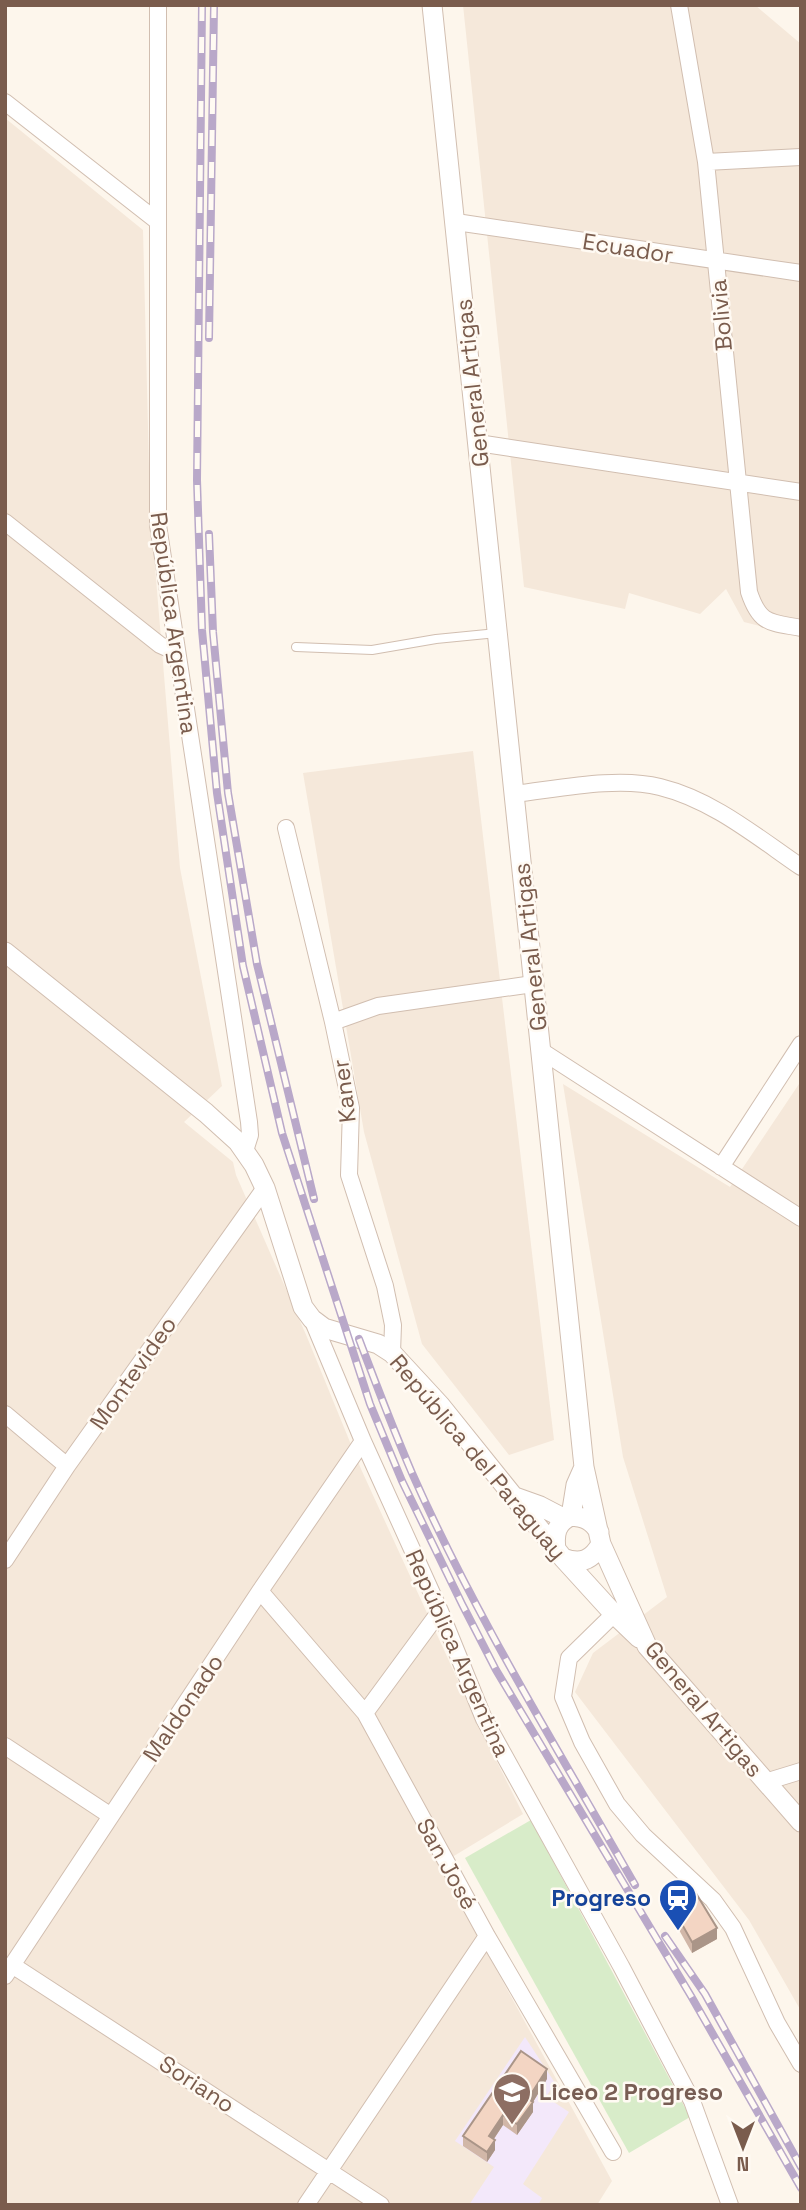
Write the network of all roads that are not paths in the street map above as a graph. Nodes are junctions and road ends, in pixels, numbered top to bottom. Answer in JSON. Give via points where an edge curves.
{"nodes":[{"id":1,"x":158,"y":5,"type":"edge"},
{"id":2,"x":679,"y":5,"type":"edge"},
{"id":3,"x":436,"y":6,"type":"edge"},
{"id":4,"x":5,"y":102,"type":"edge"},
{"id":5,"x":801,"y":157,"type":"edge"},
{"id":6,"x":706,"y":162,"type":"junction"},
{"id":7,"x":157,"y":222,"type":"junction"},
{"id":8,"x":456,"y":222,"type":"junction"},
{"id":9,"x":716,"y":262,"type":"junction"},
{"id":10,"x":801,"y":273,"type":"edge"},
{"id":11,"x":478,"y":443,"type":"junction"},
{"id":12,"x":737,"y":482,"type":"junction"},
{"id":13,"x":801,"y":492,"type":"edge"},
{"id":14,"x":5,"y":522,"type":"edge"},
{"id":15,"x":801,"y":628,"type":"edge"},
{"id":16,"x":497,"y":633,"type":"junction"},
{"id":17,"x":296,"y":647,"type":"dead end"},
{"id":18,"x":176,"y":652,"type":"junction"},
{"id":19,"x":514,"y":794,"type":"junction"},
{"id":20,"x":286,"y":828,"type":"dead end"},
{"id":21,"x":801,"y":867,"type":"edge"},
{"id":22,"x":5,"y":952,"type":"edge"},
{"id":23,"x":533,"y":984,"type":"junction"},
{"id":24,"x":334,"y":1022,"type":"junction"},
{"id":25,"x":801,"y":1044,"type":"edge"},
{"id":26,"x":540,"y":1050,"type":"junction"},
{"id":27,"x":245,"y":1151,"type":"junction"},
{"id":28,"x":722,"y":1167,"type":"junction"},
{"id":29,"x":265,"y":1188,"type":"junction"},
{"id":30,"x":801,"y":1218,"type":"edge"},
{"id":31,"x":312,"y":1319,"type":"junction"},
{"id":32,"x":392,"y":1353,"type":"junction"},
{"id":33,"x":5,"y":1414,"type":"edge"},
{"id":34,"x":363,"y":1441,"type":"junction"},
{"id":35,"x":66,"y":1466,"type":"junction"},
{"id":36,"x":584,"y":1467,"type":"junction"},
{"id":37,"x":576,"y":1485,"type":"junction"},
{"id":38,"x":511,"y":1496,"type":"junction"},
{"id":39,"x":540,"y":1506,"type":"junction"},
{"id":40,"x":568,"y":1517,"type":"junction"},
{"id":41,"x":600,"y":1538,"type":"junction"},
{"id":42,"x":560,"y":1553,"type":"junction"},
{"id":43,"x":5,"y":1560,"type":"edge"},
{"id":44,"x":260,"y":1591,"type":"junction"},
{"id":45,"x":440,"y":1611,"type":"junction"},
{"id":46,"x":614,"y":1615,"type":"junction"},
{"id":47,"x":647,"y":1646,"type":"junction"},
{"id":48,"x":365,"y":1713,"type":"junction"},
{"id":49,"x":5,"y":1746,"type":"edge"},
{"id":50,"x":801,"y":1770,"type":"edge"},
{"id":51,"x":765,"y":1782,"type":"junction"},
{"id":52,"x":111,"y":1816,"type":"junction"},
{"id":53,"x":801,"y":1822,"type":"edge"},
{"id":54,"x":487,"y":1936,"type":"junction"},
{"id":55,"x":9,"y":1970,"type":"edge"},
{"id":56,"x":801,"y":2064,"type":"edge"},
{"id":57,"x":613,"y":2152,"type":"dead end"},
{"id":58,"x":329,"y":2169,"type":"junction"},
{"id":59,"x":306,"y":2205,"type":"edge"},
{"id":60,"x":381,"y":2205,"type":"edge"},
{"id":61,"x":730,"y":2205,"type":"edge"}],
"edges":[{"from":1,"to":7,"type":"street","name":"República Argentina"},
{"from":2,"to":6,"type":"street","name":"Bolivia"},
{"from":3,"to":8,"type":"street","name":"General Artigas"},
{"from":4,"to":7,"type":"street"},
{"from":5,"to":6,"type":"street"},
{"from":6,"to":9,"type":"street","name":"Bolivia"},
{"from":7,"to":18,"type":"street","name":"República Argentina","via":[[158,525]]},
{"from":8,"to":9,"type":"street","name":"Ecuador"},
{"from":8,"to":11,"type":"street","name":"General Artigas"},
{"from":9,"to":10,"type":"street","name":"Ecuador"},
{"from":9,"to":12,"type":"street","name":"Bolivia"},
{"from":11,"to":12,"type":"street"},
{"from":11,"to":16,"type":"street","name":"General Artigas"},
{"from":12,"to":13,"type":"street"},
{"from":12,"to":15,"type":"street","name":"Bolivia","via":[[749,592],[757,611],[766,621]]},
{"from":14,"to":18,"type":"street","via":[[160,645]]},
{"from":16,"to":17,"type":"lane","via":[[372,649]]},
{"from":16,"to":19,"type":"street","name":"General Artigas"},
{"from":18,"to":27,"type":"street","name":"República Argentina","via":[[249,1122]]},
{"from":19,"to":21,"type":"street","via":[[597,785],[658,786],[712,807]]},
{"from":19,"to":23,"type":"street","name":"General Artigas"},
{"from":20,"to":24,"type":"street","name":"Kaner"},
{"from":22,"to":27,"type":"street","via":[[206,1113]]},
{"from":23,"to":24,"type":"street","via":[[378,1006]]},
{"from":23,"to":26,"type":"street","name":"General Artigas"},
{"from":24,"to":32,"type":"street","name":"Kaner","via":[[351,1108],[349,1175],[385,1286],[393,1325]]},
{"from":25,"to":28,"type":"street"},
{"from":26,"to":28,"type":"street"},
{"from":26,"to":36,"type":"street","name":"General Artigas"},
{"from":27,"to":29,"type":"street"},
{"from":28,"to":30,"type":"street"},
{"from":29,"to":31,"type":"street","via":[[303,1307]]},
{"from":29,"to":35,"type":"street","name":"Montevideo"},
{"from":31,"to":32,"type":"street","name":"República del Paraguay","via":[[324,1328],[378,1344]]},
{"from":31,"to":34,"type":"street","name":"República Argentina"},
{"from":32,"to":38,"type":"street","name":"República del Paraguay","via":[[440,1405]]},
{"from":33,"to":35,"type":"street"},
{"from":34,"to":44,"type":"street","name":"Maldonado"},
{"from":34,"to":45,"type":"street","name":"República Argentina"},
{"from":35,"to":43,"type":"street","name":"Montevideo"},
{"from":36,"to":37,"type":"street"},
{"from":36,"to":41,"type":"street","name":"General Artigas"},
{"from":37,"to":39,"type":"street"},
{"from":37,"to":40,"type":"street"},
{"from":38,"to":39,"type":"street"},
{"from":38,"to":42,"type":"street","name":"República del Paraguay"},
{"from":39,"to":40,"type":"street"},
{"from":40,"to":41,"type":"street","via":[[582,1516],[594,1523]]},
{"from":40,"to":42,"type":"street","via":[[557,1528]]},
{"from":41,"to":42,"type":"street","via":[[596,1554],[586,1561],[574,1562]]},
{"from":41,"to":47,"type":"street","name":"General Artigas"},
{"from":42,"to":46,"type":"street","name":"República del Paraguay"},
{"from":44,"to":48,"type":"street","name":"San José"},
{"from":44,"to":52,"type":"street","name":"Maldonado"},
{"from":45,"to":48,"type":"street"},
{"from":45,"to":61,"type":"street","name":"República Argentina","via":[[484,1719],[692,2101]]},
{"from":46,"to":47,"type":"street","name":"República del Paraguay"},
{"from":46,"to":56,"type":"street","via":[[569,1658],[563,1697],[617,1804],[643,1835],[713,1900],[733,1928]]},
{"from":47,"to":51,"type":"street","name":"General Artigas"},
{"from":48,"to":54,"type":"street","name":"San José"},
{"from":49,"to":52,"type":"street"},
{"from":50,"to":51,"type":"street"},
{"from":51,"to":53,"type":"street","name":"General Artigas"},
{"from":52,"to":55,"type":"street","name":"Maldonado"},
{"from":54,"to":57,"type":"street","name":"San José"},
{"from":54,"to":58,"type":"street"},
{"from":55,"to":58,"type":"street","name":"Soriano"},
{"from":58,"to":59,"type":"street"},
{"from":58,"to":60,"type":"street","name":"Soriano"}]}
